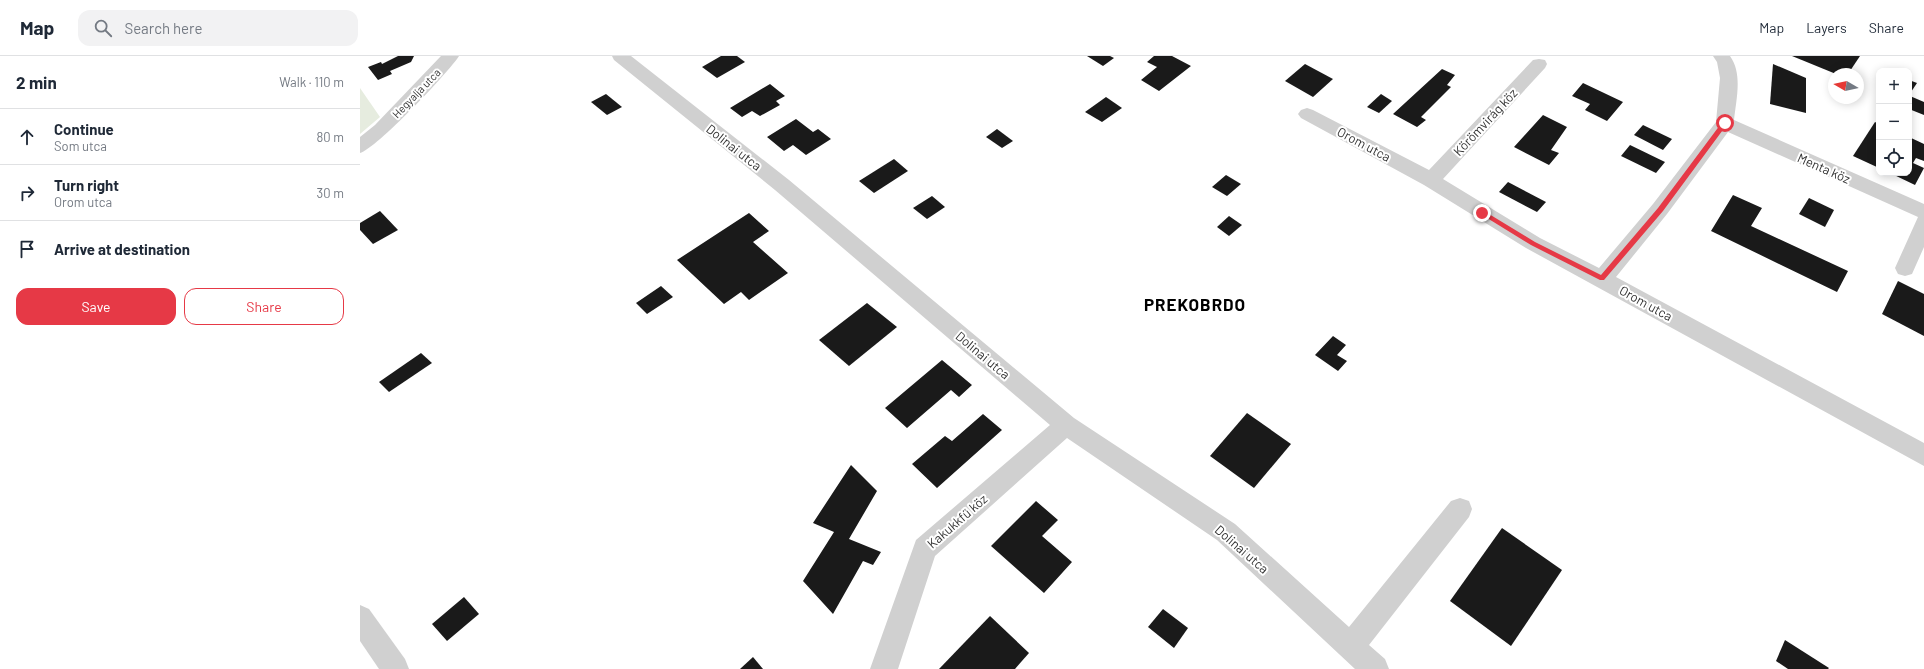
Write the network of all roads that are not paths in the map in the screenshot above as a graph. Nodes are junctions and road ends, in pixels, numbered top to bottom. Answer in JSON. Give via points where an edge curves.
{"nodes":[{"id":1,"x":451,"y":56,"type":"edge"},
{"id":2,"x":620,"y":56,"type":"edge"},
{"id":3,"x":1721,"y":56,"type":"edge"},
{"id":4,"x":1539,"y":64,"type":"dead end"},
{"id":5,"x":1307,"y":114,"type":"dead end"},
{"id":6,"x":1725,"y":123,"type":"junction"},
{"id":7,"x":360,"y":147,"type":"edge"},
{"id":8,"x":1431,"y":180,"type":"junction"},
{"id":9,"x":1924,"y":212,"type":"edge"},
{"id":10,"x":1924,"y":223,"type":"edge"},
{"id":11,"x":1905,"y":268,"type":"dead end"},
{"id":12,"x":1602,"y":279,"type":"junction"},
{"id":13,"x":1066,"y":425,"type":"junction"},
{"id":14,"x":1924,"y":455,"type":"edge"},
{"id":15,"x":1460,"y":509,"type":"dead end"},
{"id":16,"x":360,"y":618,"type":"edge"},
{"id":17,"x":1350,"y":647,"type":"junction"},
{"id":18,"x":395,"y":669,"type":"edge"},
{"id":19,"x":884,"y":669,"type":"edge"},
{"id":20,"x":1375,"y":669,"type":"edge"}],
"edges":[{"from":1,"to":7,"type":"street","name":"Hegyalja utca","via":[[381,129]]},
{"from":2,"to":13,"type":"street","name":"Dolinai utca","via":[[782,185]]},
{"from":3,"to":6,"type":"street","via":[[1725,61],[1729,78]]},
{"from":4,"to":8,"type":"street","name":"Körömvirág köz"},
{"from":5,"to":8,"type":"street","name":"Orom utca"},
{"from":6,"to":9,"type":"street","name":"Menta köz"},
{"from":6,"to":12,"type":"street","via":[[1660,209]]},
{"from":8,"to":12,"type":"street","name":"Orom utca","via":[[1533,243]]},
{"from":10,"to":11,"type":"street"},
{"from":12,"to":14,"type":"street","name":"Orom utca"},
{"from":13,"to":17,"type":"street","name":"Dolinai utca","via":[[1226,532]]},
{"from":13,"to":19,"type":"street","name":"Kakukkfű köz","via":[[924,549]]},
{"from":15,"to":17,"type":"street"},
{"from":16,"to":18,"type":"street"},
{"from":17,"to":20,"type":"street","name":"Dolinai utca"}]}
